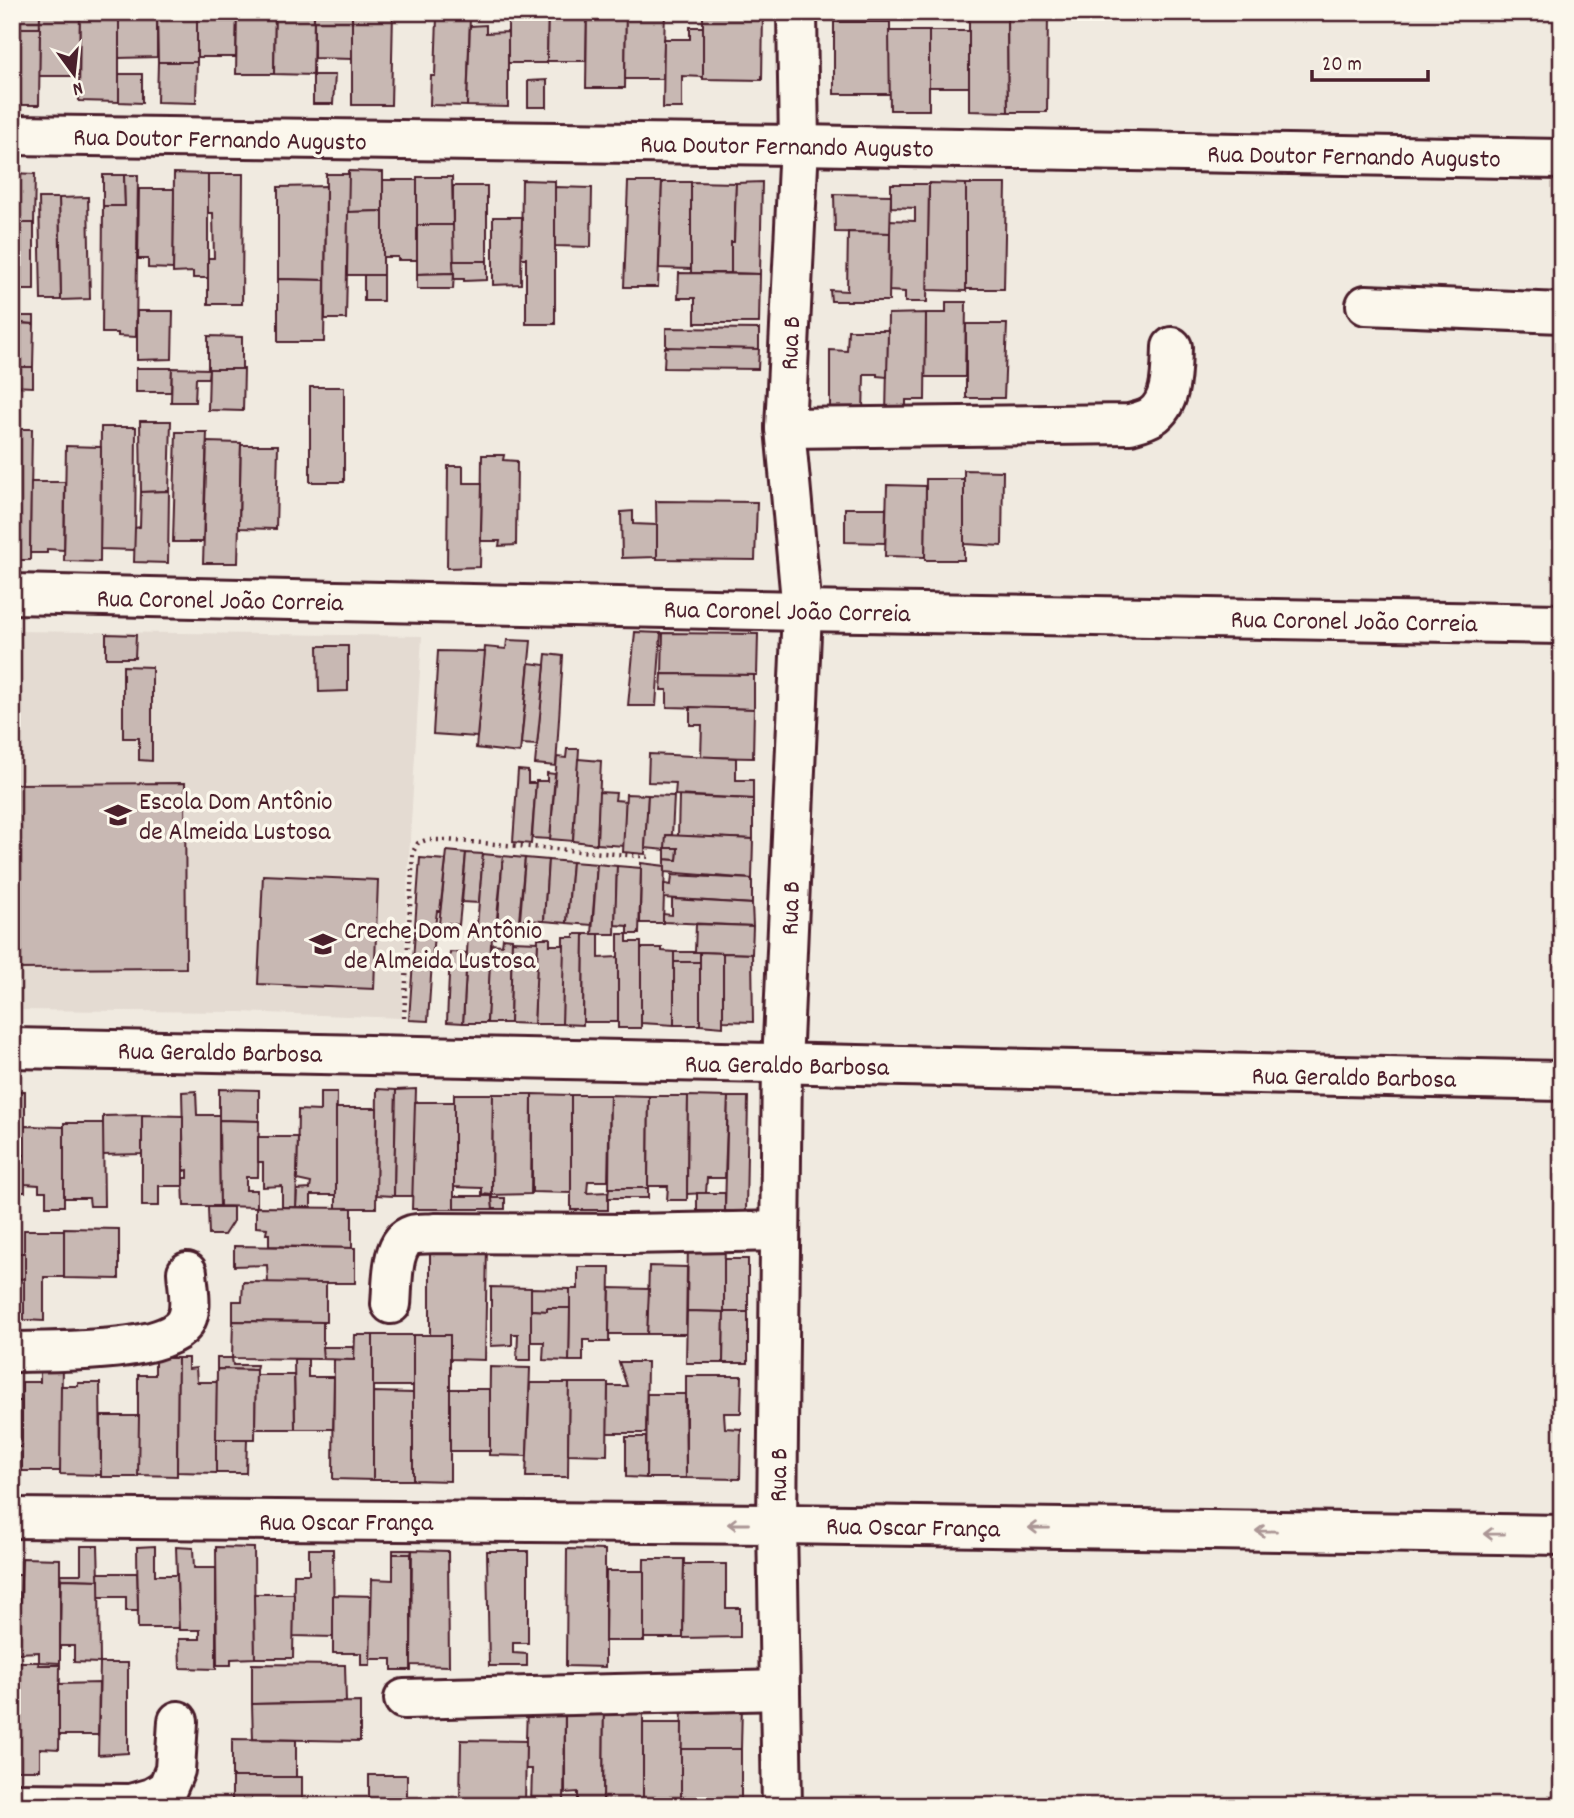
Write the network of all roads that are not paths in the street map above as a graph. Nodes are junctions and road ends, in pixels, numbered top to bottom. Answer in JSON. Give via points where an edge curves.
{"nodes":[{"id":1,"x":797,"y":12,"type":"edge"},
{"id":2,"x":12,"y":135,"type":"edge"},
{"id":3,"x":799,"y":145,"type":"junction"},
{"id":4,"x":1562,"y":159,"type":"edge"},
{"id":5,"x":1366,"y":305,"type":"dead end"},
{"id":6,"x":1562,"y":313,"type":"edge"},
{"id":7,"x":1172,"y":347,"type":"dead end"},
{"id":8,"x":785,"y":428,"type":"junction"},
{"id":9,"x":12,"y":594,"type":"edge"},
{"id":10,"x":802,"y":611,"type":"junction"},
{"id":11,"x":1562,"y":624,"type":"edge"},
{"id":12,"x":12,"y":1048,"type":"edge"},
{"id":13,"x":782,"y":1064,"type":"junction"},
{"id":14,"x":1562,"y":1081,"type":"edge"},
{"id":15,"x":780,"y":1231,"type":"junction"},
{"id":16,"x":187,"y":1272,"type":"dead end"},
{"id":17,"x":391,"y":1304,"type":"dead end"},
{"id":18,"x":12,"y":1352,"type":"edge"},
{"id":19,"x":12,"y":1518,"type":"edge"},
{"id":20,"x":777,"y":1524,"type":"junction"},
{"id":21,"x":1562,"y":1535,"type":"edge"},
{"id":22,"x":780,"y":1690,"type":"junction"},
{"id":23,"x":404,"y":1699,"type":"dead end"},
{"id":24,"x":178,"y":1721,"type":"dead end"},
{"id":25,"x":12,"y":1803,"type":"edge"},
{"id":26,"x":782,"y":1806,"type":"edge"}],
"edges":[{"from":1,"to":3,"type":"street","name":"Rua B"},
{"from":2,"to":3,"type":"street","name":"Rua Doutor Fernando Augusto"},
{"from":3,"to":4,"type":"street","name":"Rua Doutor Fernando Augusto"},
{"from":3,"to":8,"type":"street","name":"Rua B"},
{"from":5,"to":6,"type":"street"},
{"from":7,"to":8,"type":"street","via":[[1164,404],[1151,417],[1130,424]]},
{"from":8,"to":10,"type":"street","name":"Rua B"},
{"from":9,"to":10,"type":"street","name":"Rua Coronel João Correia"},
{"from":10,"to":11,"type":"street","name":"Rua Coronel João Correia"},
{"from":10,"to":13,"type":"street","name":"Rua B"},
{"from":12,"to":13,"type":"street","name":"Rua Geraldo Barbosa"},
{"from":13,"to":14,"type":"street","name":"Rua Geraldo Barbosa"},
{"from":13,"to":15,"type":"street","name":"Rua B"},
{"from":15,"to":17,"type":"street","via":[[411,1235],[396,1250]]},
{"from":15,"to":20,"type":"street","name":"Rua B"},
{"from":16,"to":18,"type":"street","via":[[190,1310],[182,1326],[169,1336],[98,1350]]},
{"from":20,"to":19,"type":"street","name":"Rua Oscar França","one_way":true},
{"from":21,"to":20,"type":"street","name":"Rua Oscar França","one_way":true},
{"from":20,"to":22,"type":"street","name":"Rua B"},
{"from":22,"to":23,"type":"street"},
{"from":22,"to":26,"type":"street","name":"Rua B"},
{"from":24,"to":25,"type":"street","via":[[175,1770],[167,1789],[152,1798],[131,1804]]}]}
